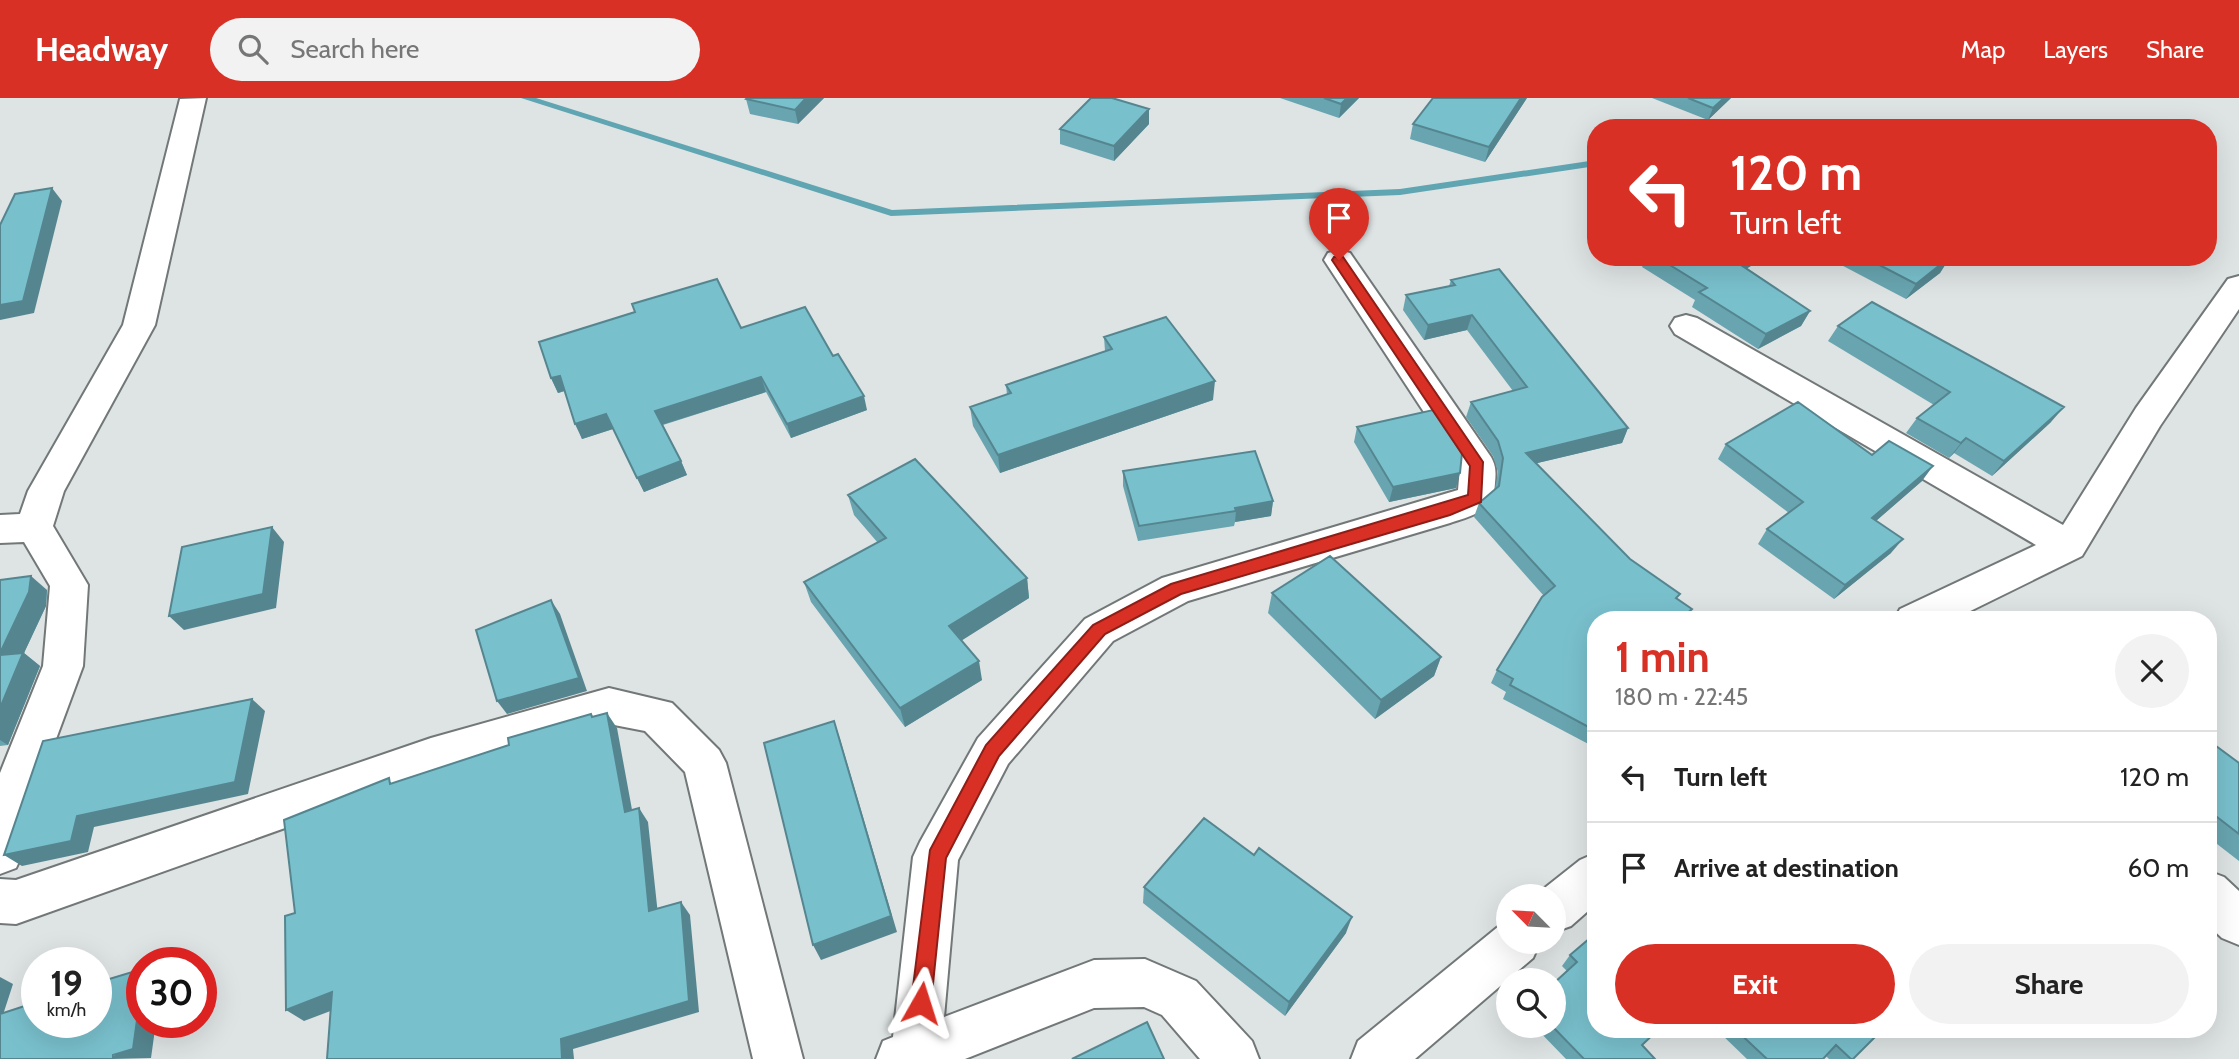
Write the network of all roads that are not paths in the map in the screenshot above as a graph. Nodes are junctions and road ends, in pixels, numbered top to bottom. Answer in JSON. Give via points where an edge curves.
{"nodes":[{"id":1,"x":193,"y":99,"type":"edge"},
{"id":2,"x":1339,"y":260,"type":"dead end"},
{"id":3,"x":2239,"y":286,"type":"edge"},
{"id":4,"x":1686,"y":326,"type":"dead end"},
{"id":5,"x":17,"y":528,"type":"edge"},
{"id":6,"x":2069,"y":546,"type":"junction"},
{"id":7,"x":1933,"y":611,"type":"edge"},
{"id":8,"x":9,"y":785,"type":"edge"},
{"id":9,"x":0,"y":853,"type":"edge"},
{"id":10,"x":1587,"y":882,"type":"edge"},
{"id":11,"x":1566,"y":900,"type":"edge"},
{"id":12,"x":0,"y":901,"type":"edge"},
{"id":13,"x":2217,"y":901,"type":"edge"},
{"id":14,"x":2239,"y":922,"type":"edge"},
{"id":15,"x":1502,"y":954,"type":"edge"},
{"id":16,"x":908,"y":1056,"type":"edge"},
{"id":17,"x":778,"y":1059,"type":"edge"},
{"id":18,"x":1234,"y":1059,"type":"edge"},
{"id":19,"x":1376,"y":1059,"type":"edge"}],
"edges":[{"from":1,"to":5,"type":"street","via":[[139,325],[46,491]]},
{"from":2,"to":16,"type":"street","via":[[1478,466],[1476,498],[1176,589],[1099,630],[992,751],[936,857]]},
{"from":3,"to":6,"type":"street","via":[[2148,417]]},
{"from":4,"to":6,"type":"street"},
{"from":5,"to":8,"type":"street","via":[[69,585],[63,666]]},
{"from":6,"to":7,"type":"street"},
{"from":8,"to":9,"type":"street"},
{"from":10,"to":11,"type":"street"},
{"from":12,"to":17,"type":"street","via":[[16,902],[151,857],[431,757],[609,706],[645,713],[657,716],[704,763]]},
{"from":13,"to":14,"type":"street"},
{"from":15,"to":19,"type":"street"},
{"from":16,"to":18,"type":"street","via":[[1094,984],[1144,983],[1179,998]]}]}
